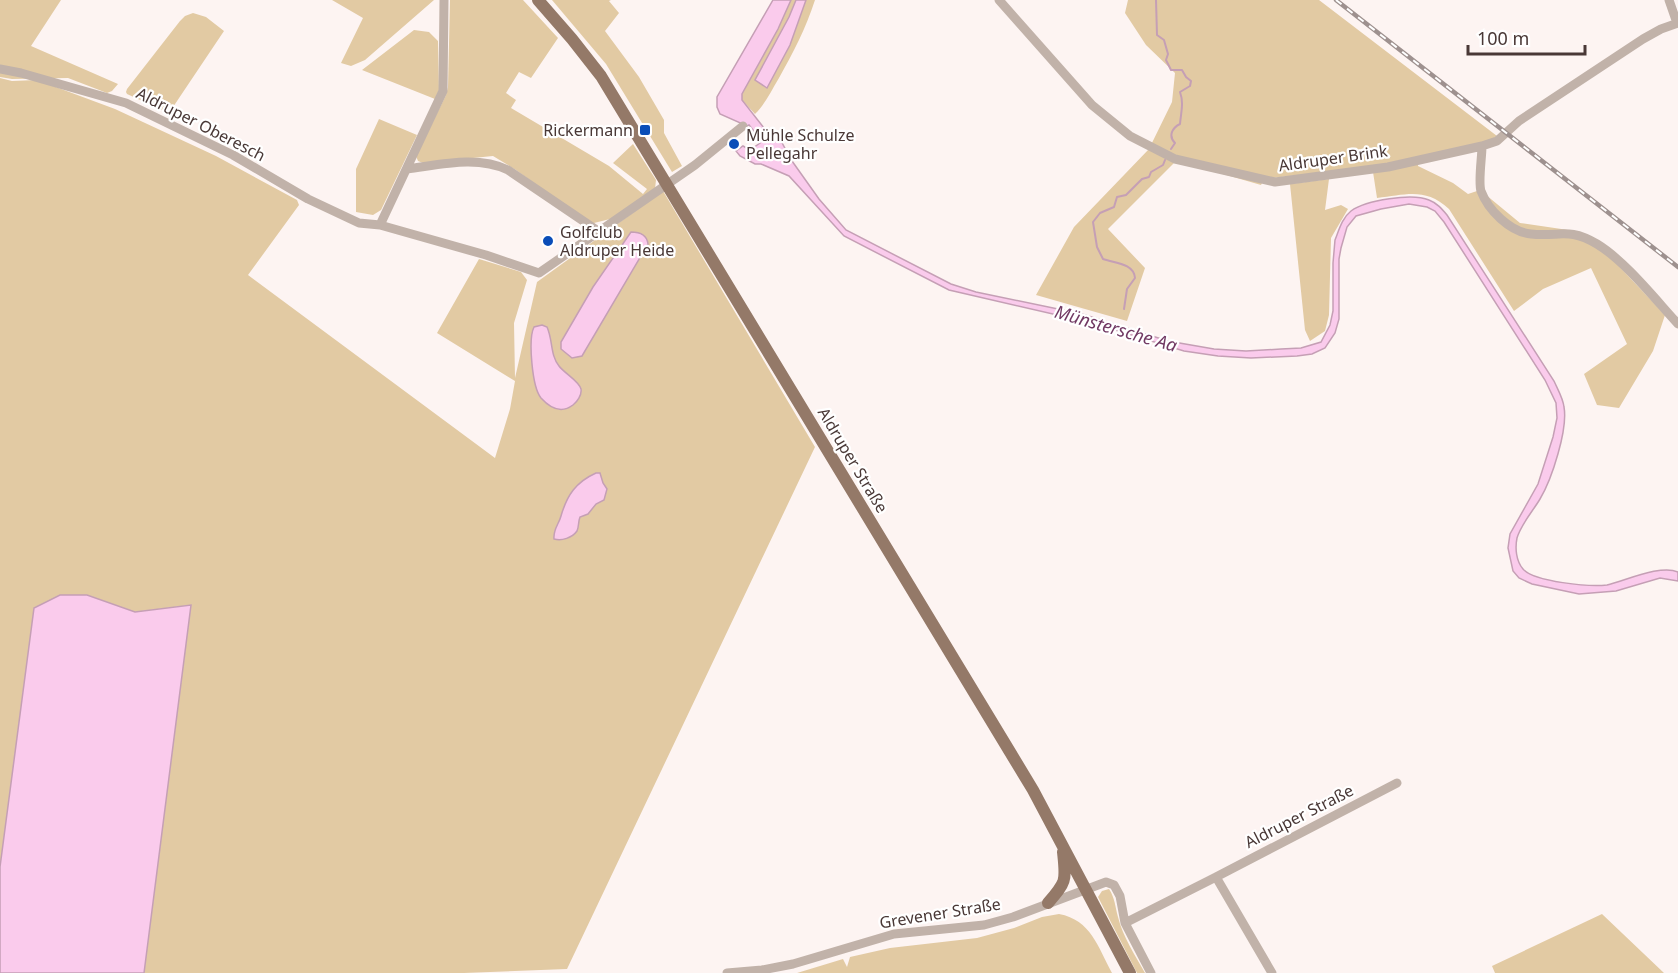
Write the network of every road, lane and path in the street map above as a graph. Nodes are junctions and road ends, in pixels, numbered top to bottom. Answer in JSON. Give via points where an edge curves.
{"nodes":[{"id":1,"x":444,"y":0,"type":"edge"},
{"id":2,"x":538,"y":0,"type":"edge"},
{"id":3,"x":999,"y":0,"type":"edge"},
{"id":4,"x":1670,"y":0,"type":"edge"},
{"id":5,"x":1678,"y":23,"type":"edge"},
{"id":6,"x":0,"y":69,"type":"edge"},
{"id":7,"x":743,"y":126,"type":"dead end"},
{"id":8,"x":1482,"y":146,"type":"junction"},
{"id":9,"x":407,"y":169,"type":"junction"},
{"id":10,"x":667,"y":185,"type":"junction"},
{"id":11,"x":380,"y":225,"type":"junction"},
{"id":12,"x":598,"y":231,"type":"junction"},
{"id":13,"x":1678,"y":324,"type":"edge"},
{"id":14,"x":1397,"y":783,"type":"dead end"},
{"id":15,"x":1062,"y":844,"type":"junction"},
{"id":16,"x":1216,"y":877,"type":"junction"},
{"id":17,"x":1086,"y":889,"type":"junction"},
{"id":18,"x":1048,"y":903,"type":"junction"},
{"id":19,"x":1125,"y":923,"type":"junction"},
{"id":20,"x":727,"y":973,"type":"edge"},
{"id":21,"x":1130,"y":973,"type":"edge"},
{"id":22,"x":1151,"y":973,"type":"edge"},
{"id":23,"x":1272,"y":973,"type":"edge"}],
"edges":[{"from":1,"to":9,"type":"street","via":[[443,91]]},
{"from":2,"to":10,"type":"main road","name":"Aldruper Straße","via":[[601,76]]},
{"from":3,"to":8,"type":"street","name":"Aldruper Brink","via":[[1092,105],[1130,136],[1175,159],[1275,182],[1388,167]]},
{"from":4,"to":5,"type":"street"},
{"from":5,"to":8,"type":"street","name":"Aldruper Brink","via":[[1642,39],[1519,121],[1497,141]]},
{"from":6,"to":11,"type":"street","name":"Aldruper Oberesch","via":[[126,103],[233,155],[308,199],[359,223]]},
{"from":7,"to":10,"type":"street","name":"Aldruper Oberesch"},
{"from":8,"to":13,"type":"street","via":[[1480,190],[1498,218],[1517,231],[1575,233],[1599,245]]},
{"from":9,"to":11,"type":"street"},
{"from":9,"to":12,"type":"street","via":[[459,163],[498,165]]},
{"from":10,"to":12,"type":"street","name":"Aldruper Oberesch"},
{"from":10,"to":15,"type":"main road","name":"Aldruper Straße"},
{"from":11,"to":12,"type":"street","name":"Aldruper Oberesch","via":[[539,273]]},
{"from":14,"to":16,"type":"street","name":"Aldruper Straße"},
{"from":15,"to":17,"type":"main road","name":"Aldruper Straße"},
{"from":15,"to":18,"type":"main road","via":[[1065,878]]},
{"from":16,"to":19,"type":"street","name":"Aldruper Straße"},
{"from":16,"to":23,"type":"street"},
{"from":17,"to":18,"type":"street","name":"Grevener Straße"},
{"from":17,"to":19,"type":"street","via":[[1106,882],[1114,885]]},
{"from":17,"to":21,"type":"main road","name":"Aldruper Straße"},
{"from":18,"to":20,"type":"street","name":"Grevener Straße","via":[[984,925],[894,934],[793,964]]},
{"from":19,"to":22,"type":"street"}]}
